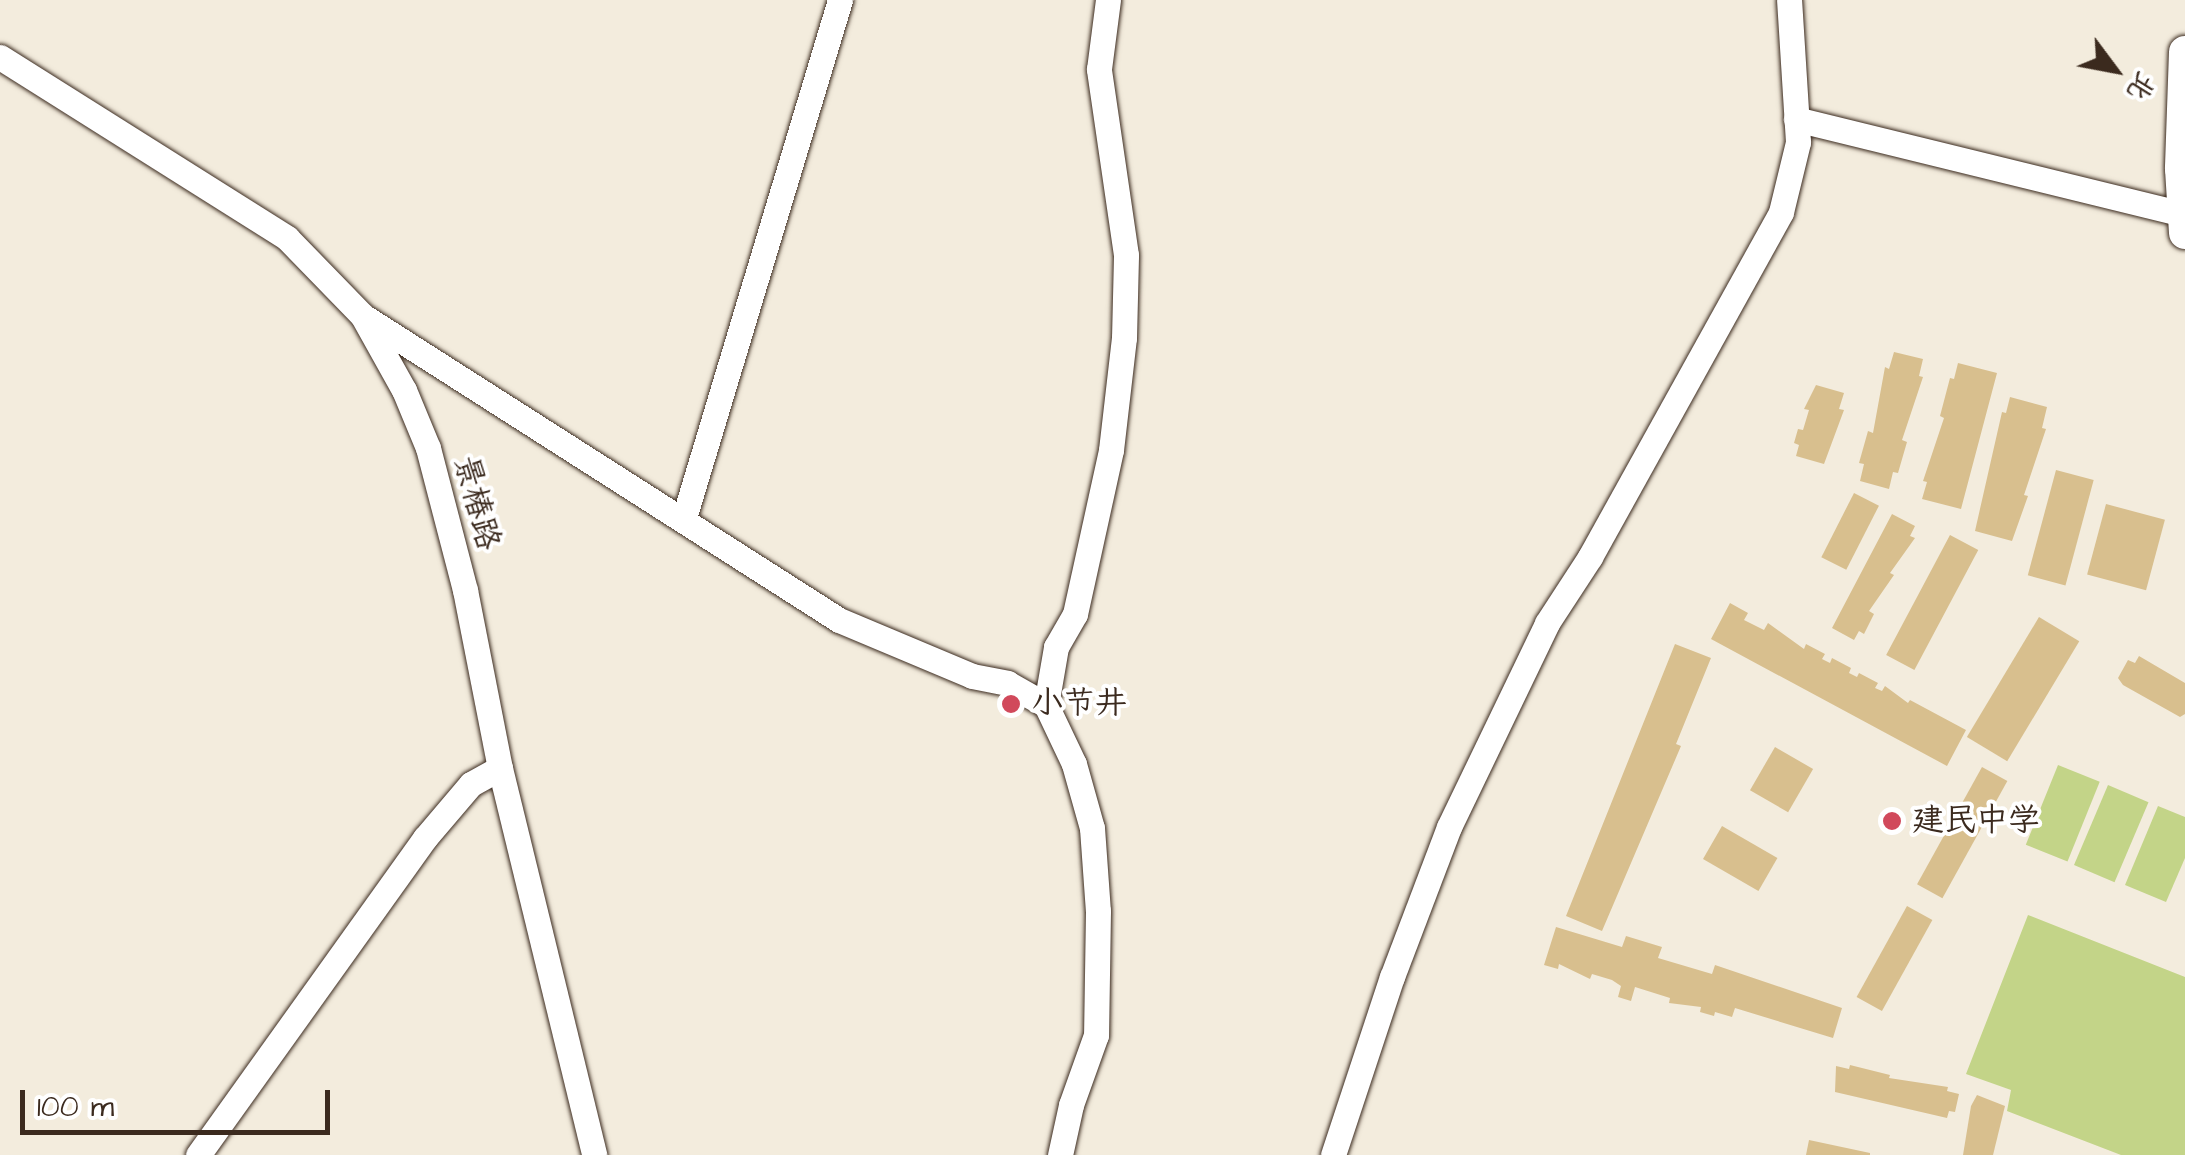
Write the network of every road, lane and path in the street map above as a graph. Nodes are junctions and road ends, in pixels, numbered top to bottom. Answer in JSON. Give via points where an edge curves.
{"nodes":[{"id":1,"x":840,"y":0,"type":"edge"},
{"id":2,"x":1108,"y":0,"type":"edge"},
{"id":3,"x":1790,"y":0,"type":"edge"},
{"id":4,"x":2185,"y":52,"type":"edge"},
{"id":5,"x":0,"y":57,"type":"edge"},
{"id":6,"x":1796,"y":119,"type":"junction"},
{"id":7,"x":2184,"y":224,"type":"edge"},
{"id":8,"x":362,"y":315,"type":"junction"},
{"id":9,"x":684,"y":518,"type":"junction"},
{"id":10,"x":1046,"y":705,"type":"junction"},
{"id":11,"x":500,"y":768,"type":"junction"},
{"id":12,"x":198,"y":1155,"type":"edge"},
{"id":13,"x":594,"y":1155,"type":"edge"},
{"id":14,"x":1060,"y":1155,"type":"edge"},
{"id":15,"x":1333,"y":1155,"type":"edge"}],
"edges":[{"from":1,"to":9,"type":"street"},
{"from":2,"to":10,"type":"street","via":[[1099,68],[1126,255],[1124,338],[1111,450],[1075,614],[1056,647]]},
{"from":3,"to":6,"type":"street"},
{"from":4,"to":7,"type":"main road"},
{"from":5,"to":8,"type":"street","name":"景椿路","via":[[287,238]]},
{"from":6,"to":7,"type":"street"},
{"from":6,"to":15,"type":"street","via":[[1794,166],[1772,232],[1547,623],[1448,827]]},
{"from":8,"to":9,"type":"street"},
{"from":8,"to":11,"type":"street","name":"景椿路","via":[[428,448]]},
{"from":9,"to":10,"type":"street","via":[[860,632],[972,676],[1007,682]]},
{"from":10,"to":14,"type":"street","via":[[1074,764],[1092,828],[1098,911],[1096,1035]]},
{"from":11,"to":12,"type":"street","via":[[472,784],[425,838]]},
{"from":11,"to":13,"type":"street","name":"景椿路"}]}
